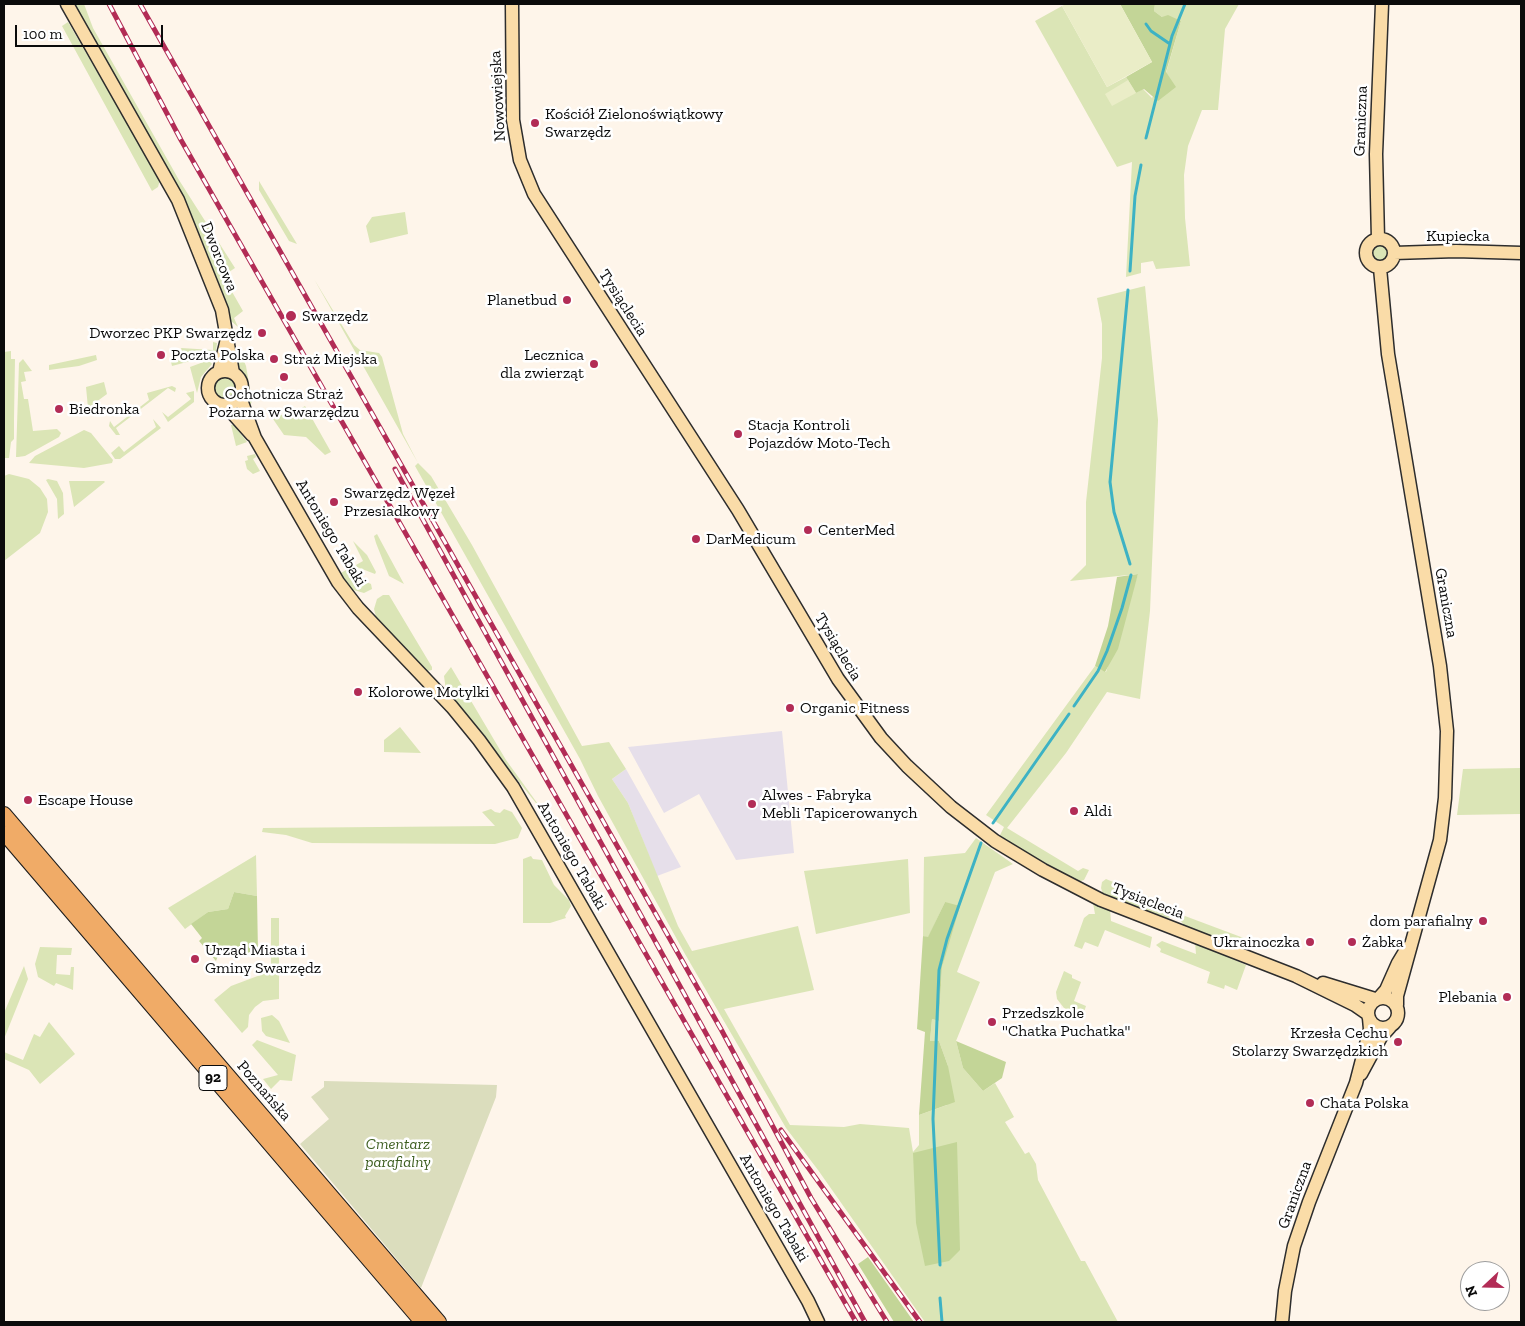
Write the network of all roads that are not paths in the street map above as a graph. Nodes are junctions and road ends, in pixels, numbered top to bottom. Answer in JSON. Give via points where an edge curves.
{"nodes":[{"id":1,"x":67,"y":4,"type":"edge"},
{"id":2,"x":512,"y":4,"type":"edge"},
{"id":3,"x":1382,"y":4,"type":"edge"},
{"id":4,"x":530,"y":185,"type":"joint"},
{"id":5,"x":1378,"y":239,"type":"junction"},
{"id":6,"x":1394,"y":253,"type":"junction"},
{"id":7,"x":1521,"y":253,"type":"edge"},
{"id":8,"x":1380,"y":268,"type":"junction"},
{"id":9,"x":227,"y":339,"type":"junction"},
{"id":10,"x":218,"y":372,"type":"junction"},
{"id":11,"x":234,"y":373,"type":"junction"},
{"id":12,"x":240,"y":397,"type":"junction"},
{"id":13,"x":226,"y":406,"type":"junction"},
{"id":14,"x":255,"y":438,"type":"junction"},
{"id":15,"x":4,"y":814,"type":"edge"},
{"id":16,"x":4,"y":833,"type":"edge"},
{"id":17,"x":1411,"y":942,"type":"junction"},
{"id":18,"x":1296,"y":976,"type":"junction"},
{"id":19,"x":1377,"y":999,"type":"junction"},
{"id":20,"x":1397,"y":1005,"type":"junction"},
{"id":21,"x":1369,"y":1016,"type":"junction"},
{"id":22,"x":1390,"y":1026,"type":"junction"},
{"id":23,"x":1356,"y":1083,"type":"junction"},
{"id":24,"x":422,"y":1322,"type":"edge"},
{"id":25,"x":439,"y":1322,"type":"edge"},
{"id":26,"x":818,"y":1322,"type":"edge"},
{"id":27,"x":1282,"y":1322,"type":"edge"}],
"edges":[{"from":1,"to":9,"type":"street","name":"Dworcowa","via":[[173,189],[217,295]]},
{"from":2,"to":4,"type":"street","name":"Nowowiejska","via":[[513,120],[520,160]]},
{"from":3,"to":5,"type":"street","name":"Graniczna","via":[[1376,145]]},
{"from":4,"to":18,"type":"street","name":"Tysiąclecia","via":[[738,510],[838,679],[861,713],[907,766],[975,826],[1043,870],[1101,900]]},
{"from":5,"to":6,"type":"street","via":[[1390,243]]},
{"from":5,"to":8,"type":"street","via":[[1369,244],[1366,256],[1371,264]]},
{"from":6,"to":7,"type":"street","name":"Kupiecka"},
{"from":6,"to":8,"type":"street","via":[[1389,264]]},
{"from":8,"to":17,"type":"street","name":"Graniczna","via":[[1389,364],[1440,666],[1447,731],[1440,840]]},
{"from":9,"to":10,"type":"street","name":"Dworcowa"},
{"from":9,"to":11,"type":"street","name":"Dworcowa"},
{"from":10,"to":11,"type":"street"},
{"from":10,"to":13,"type":"street","via":[[209,382],[208,393],[214,402]]},
{"from":11,"to":12,"type":"street","via":[[241,382]]},
{"from":12,"to":13,"type":"street"},
{"from":12,"to":14,"type":"street","name":"Antoniego Tabaki"},
{"from":13,"to":14,"type":"street","name":"Antoniego Tabaki"},
{"from":14,"to":26,"type":"street","name":"Antoniego Tabaki","via":[[344,590],[452,707],[513,788]]},
{"from":15,"to":25,"type":"main road","name":"Poznańska","number":"92"},
{"from":16,"to":24,"type":"main road","name":"Poznańska","number":"92"},
{"from":17,"to":19,"type":"street","name":"Graniczna","via":[[1386,990]]},
{"from":17,"to":20,"type":"street","name":"Graniczna"},
{"from":18,"to":19,"type":"street","name":"Tysiąclecia"},
{"from":18,"to":21,"type":"street","name":"Tysiąclecia"},
{"from":19,"to":20,"type":"street","via":[[1391,999]]},
{"from":19,"to":21,"type":"street","via":[[1370,1006]]},
{"from":20,"to":22,"type":"street","via":[[1398,1017]]},
{"from":21,"to":22,"type":"street","via":[[1378,1027]]},
{"from":21,"to":23,"type":"street","name":"Graniczna","via":[[1370,1029]]},
{"from":22,"to":23,"type":"street","name":"Graniczna","via":[[1381,1036]]},
{"from":23,"to":27,"type":"street","name":"Graniczna","via":[[1300,1226],[1287,1277]]}]}
